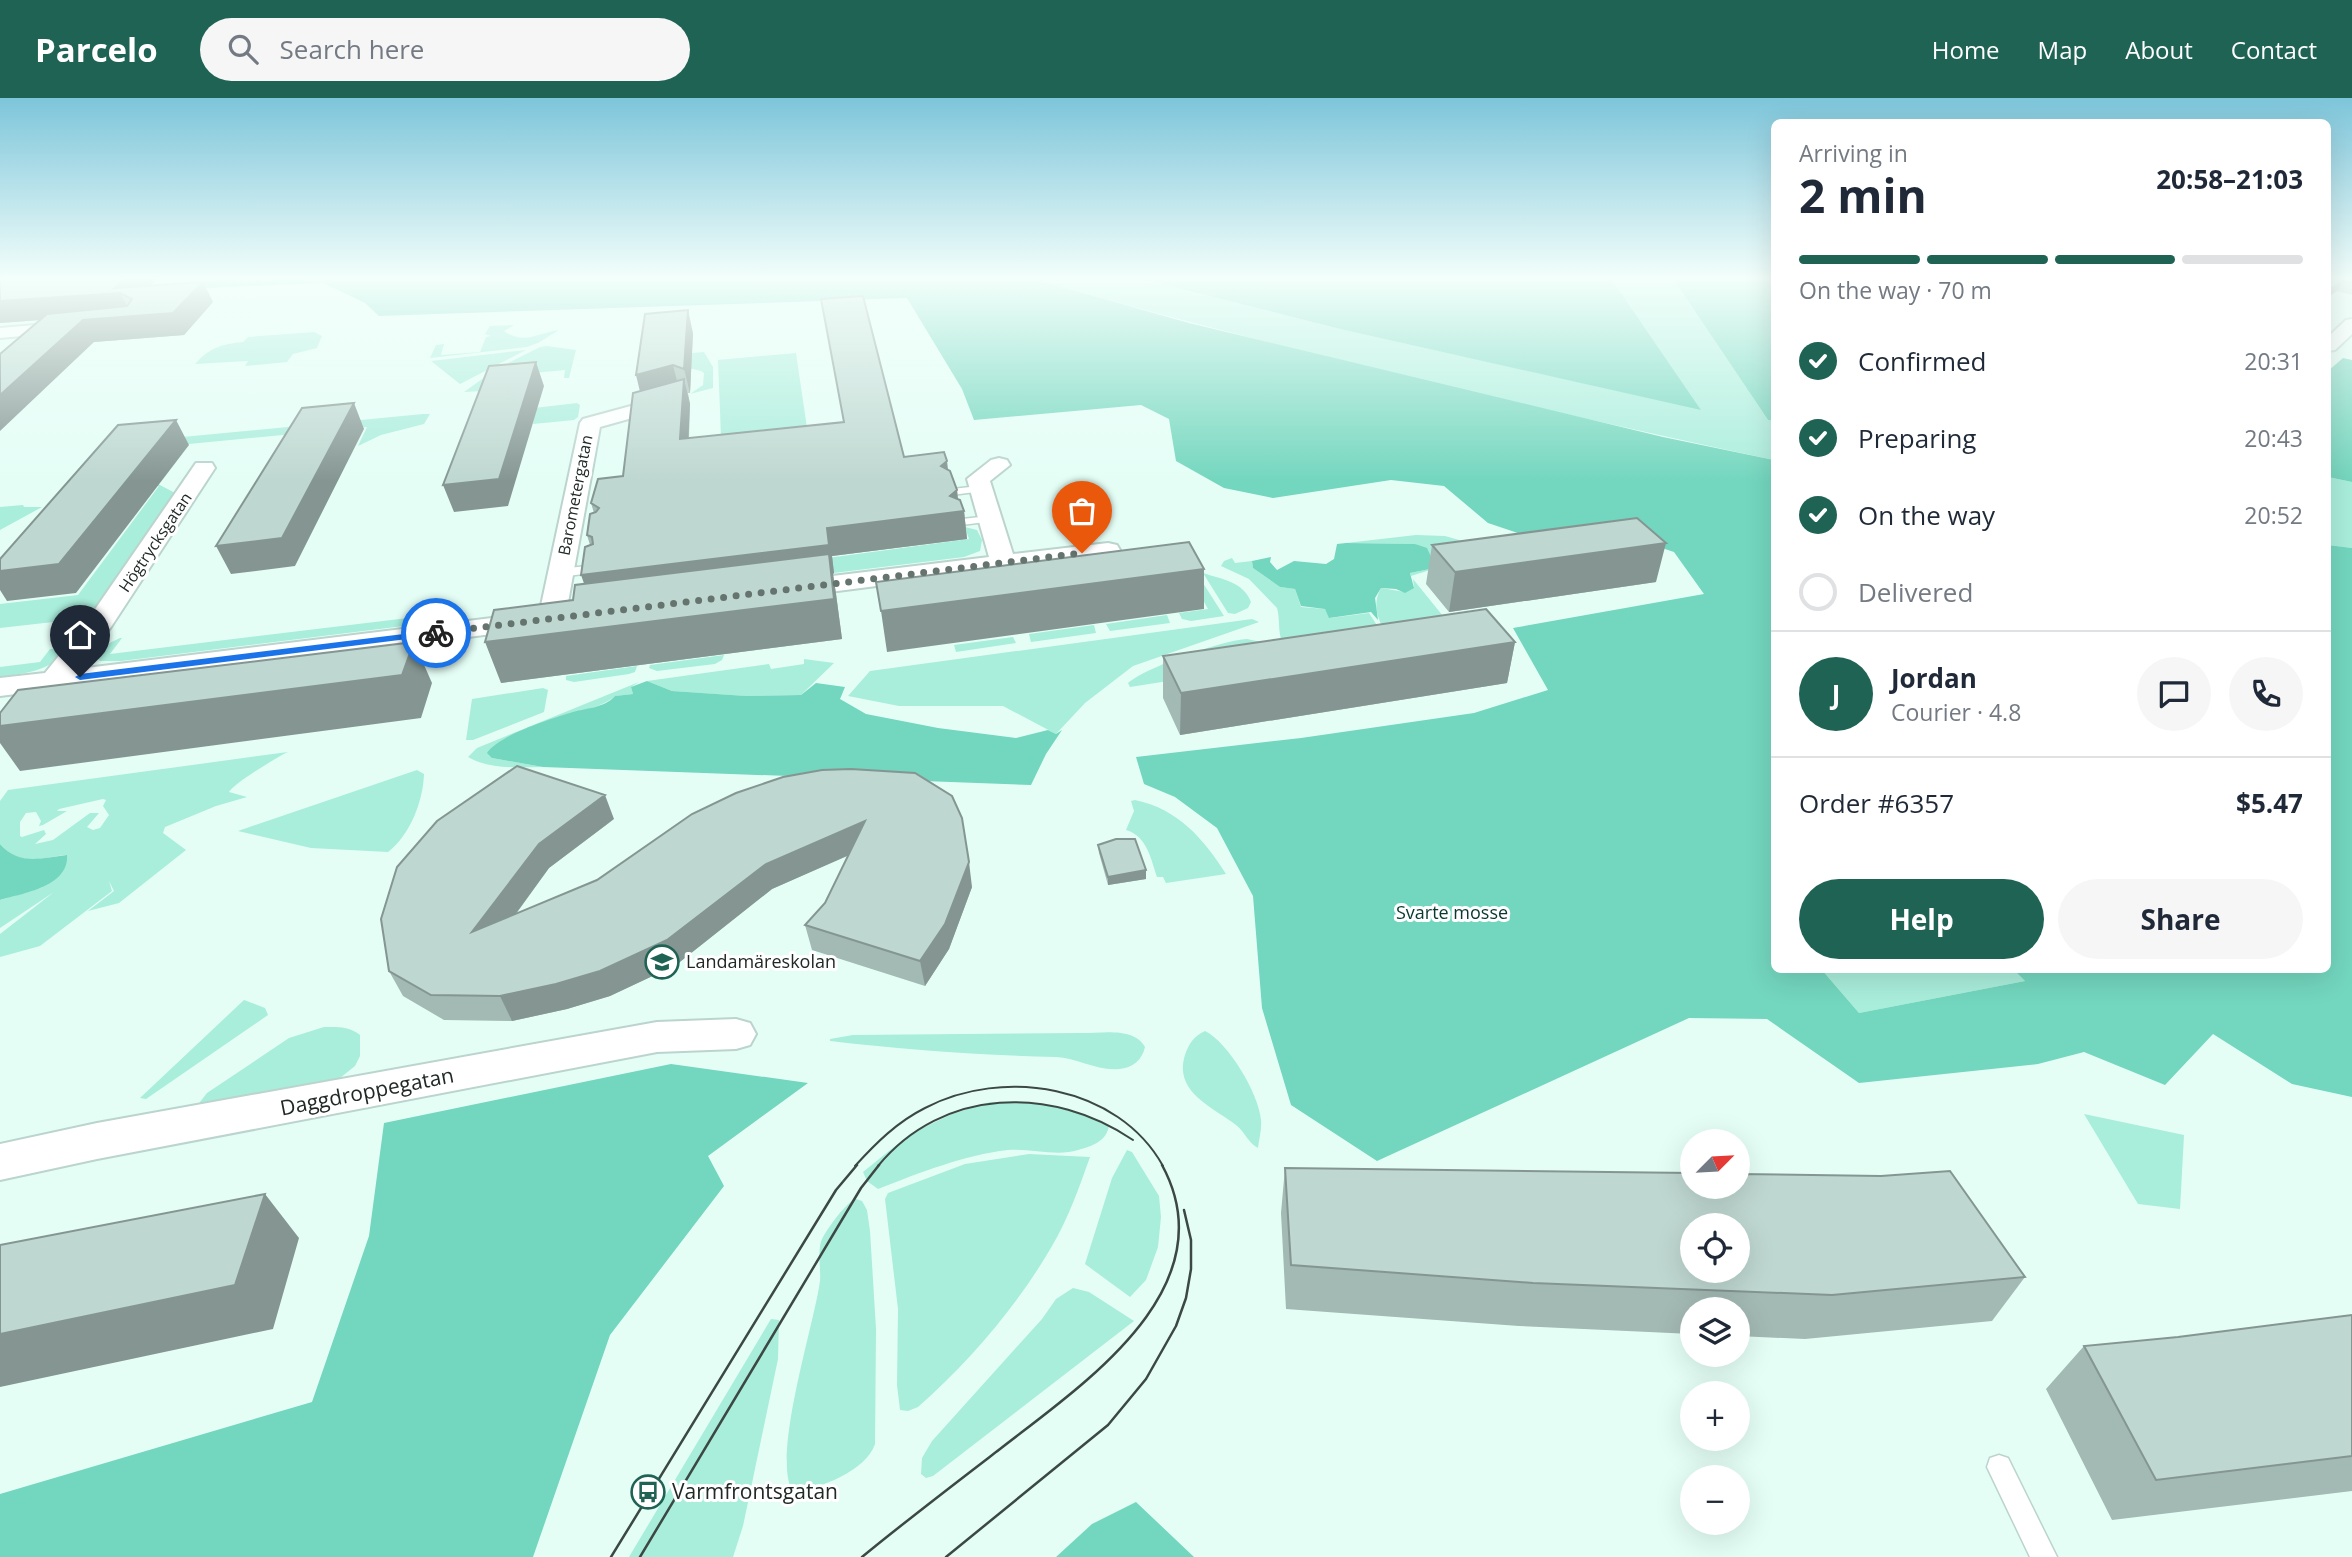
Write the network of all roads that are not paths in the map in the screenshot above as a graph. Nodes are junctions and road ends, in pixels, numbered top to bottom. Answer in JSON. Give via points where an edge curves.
{"nodes":[{"id":1,"x":680,"y":398,"type":"edge"},
{"id":2,"x":999,"y":465,"type":"dead end"},
{"id":3,"x":204,"y":468,"type":"dead end"},
{"id":4,"x":979,"y":489,"type":"junction"},
{"id":5,"x":952,"y":492,"type":"edge"},
{"id":6,"x":989,"y":519,"type":"junction"},
{"id":7,"x":962,"y":522,"type":"edge"},
{"id":8,"x":1108,"y":550,"type":"edge"},
{"id":9,"x":1003,"y":562,"type":"junction"},
{"id":10,"x":595,"y":569,"type":"edge"},
{"id":11,"x":560,"y":573,"type":"junction"},
{"id":12,"x":771,"y":592,"type":"edge"},
{"id":13,"x":580,"y":615,"type":"edge"},
{"id":14,"x":552,"y":619,"type":"junction"},
{"id":15,"x":53,"y":681,"type":"junction"},
{"id":16,"x":0,"y":687,"type":"edge"},
{"id":17,"x":736,"y":1034,"type":"dead end"},
{"id":18,"x":0,"y":1162,"type":"edge"},
{"id":19,"x":1999,"y":1467,"type":"dead end"},
{"id":20,"x":2044,"y":1557,"type":"edge"}],
"edges":[{"from":1,"to":11,"type":"street","name":"Barometergatan","via":[[590,422],[572,539]]},
{"from":2,"to":4,"type":"street","via":[[978,479]]},
{"from":3,"to":15,"type":"street","name":"Högtrycksgatan","via":[[97,626]]},
{"from":4,"to":5,"type":"lane"},
{"from":4,"to":6,"type":"street"},
{"from":6,"to":7,"type":"lane"},
{"from":6,"to":9,"type":"street"},
{"from":8,"to":9,"type":"street"},
{"from":9,"to":12,"type":"street"},
{"from":10,"to":11,"type":"lane"},
{"from":11,"to":14,"type":"street","name":"Barometergatan"},
{"from":13,"to":14,"type":"street"},
{"from":14,"to":15,"type":"street"},
{"from":15,"to":16,"type":"street"},
{"from":17,"to":18,"type":"street","name":"Daggdroppegatan","via":[[657,1037]]},
{"from":19,"to":20,"type":"lane"}]}
